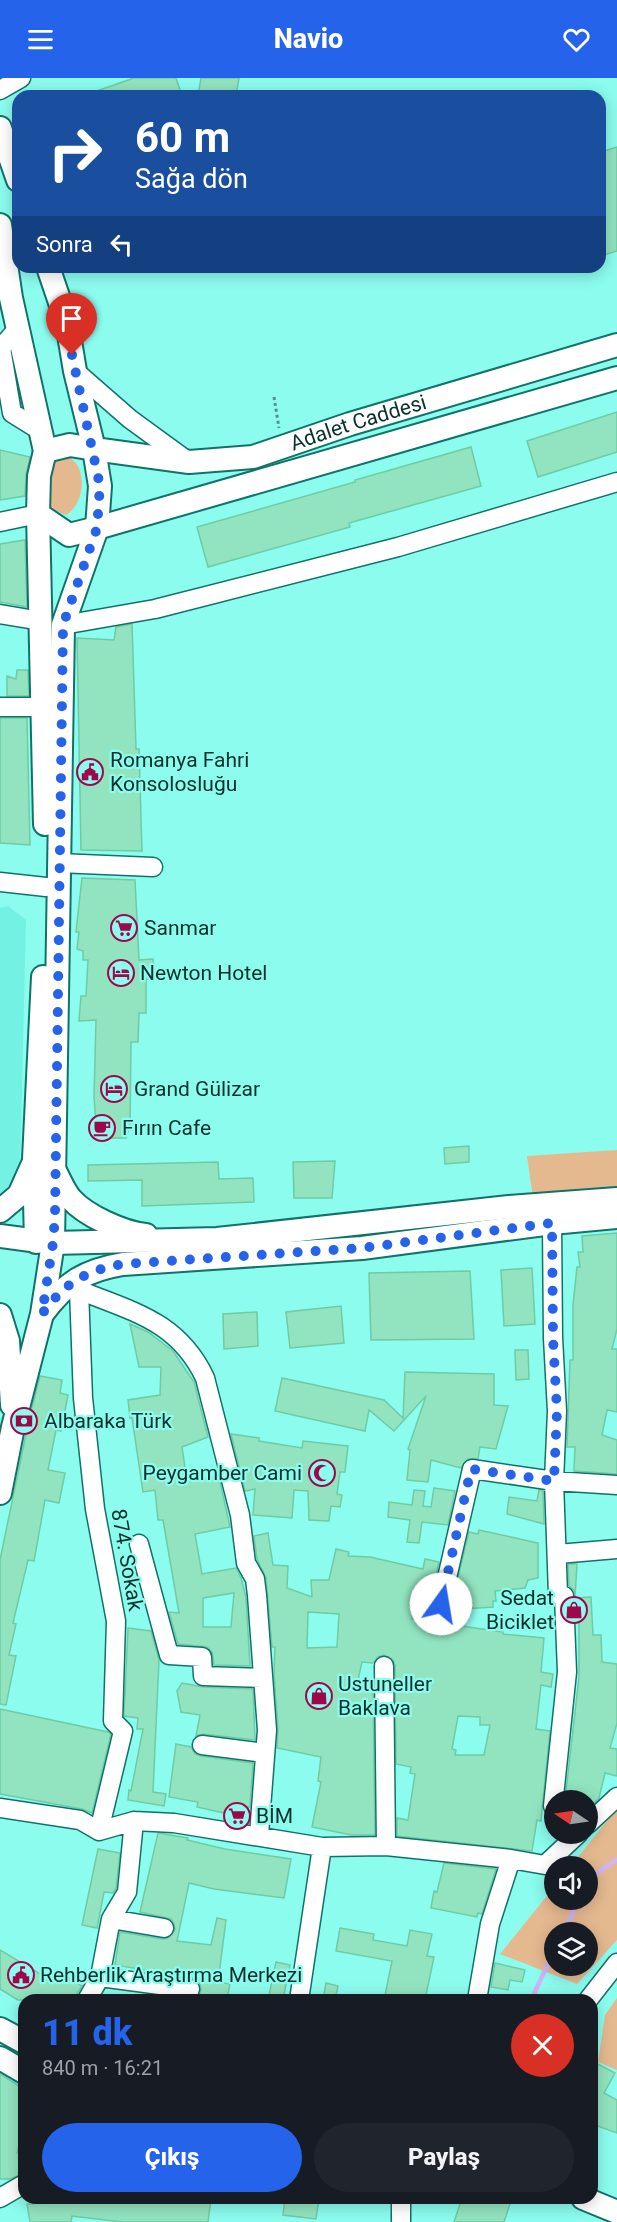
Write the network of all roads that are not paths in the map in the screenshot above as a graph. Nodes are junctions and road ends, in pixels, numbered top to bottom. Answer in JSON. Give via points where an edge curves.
{"nodes":[{"id":1,"x":21,"y":78,"type":"edge"},
{"id":2,"x":0,"y":90,"type":"edge"},
{"id":3,"x":0,"y":129,"type":"edge"},
{"id":4,"x":12,"y":163,"type":"edge"},
{"id":5,"x":0,"y":225,"type":"edge"},
{"id":6,"x":50,"y":273,"type":"edge"},
{"id":7,"x":6,"y":297,"type":"edge"},
{"id":8,"x":617,"y":345,"type":"edge"},
{"id":9,"x":75,"y":371,"type":"junction"},
{"id":10,"x":617,"y":378,"type":"edge"},
{"id":11,"x":43,"y":441,"type":"junction"},
{"id":12,"x":94,"y":449,"type":"junction"},
{"id":13,"x":189,"y":462,"type":"junction"},
{"id":14,"x":617,"y":482,"type":"edge"},
{"id":15,"x":39,"y":514,"type":"junction"},
{"id":16,"x":0,"y":522,"type":"edge"},
{"id":17,"x":97,"y":528,"type":"junction"},
{"id":18,"x":0,"y":614,"type":"edge"},
{"id":19,"x":52,"y":623,"type":"junction"},
{"id":20,"x":43,"y":706,"type":"junction"},
{"id":21,"x":0,"y":707,"type":"edge"},
{"id":22,"x":58,"y":863,"type":"junction"},
{"id":23,"x":153,"y":867,"type":"dead end"},
{"id":24,"x":0,"y":882,"type":"edge"},
{"id":25,"x":46,"y":887,"type":"junction"},
{"id":26,"x":34,"y":1159,"type":"junction"},
{"id":27,"x":55,"y":1171,"type":"junction"},
{"id":28,"x":617,"y":1198,"type":"edge"},
{"id":29,"x":0,"y":1212,"type":"edge"},
{"id":30,"x":617,"y":1217,"type":"edge"},
{"id":31,"x":552,"y":1223,"type":"junction"},
{"id":32,"x":0,"y":1236,"type":"edge"},
{"id":33,"x":216,"y":1239,"type":"junction"},
{"id":34,"x":44,"y":1243,"type":"junction"},
{"id":35,"x":42,"y":1314,"type":"junction"},
{"id":36,"x":0,"y":1315,"type":"edge"},
{"id":37,"x":13,"y":1427,"type":"junction"},
{"id":38,"x":554,"y":1481,"type":"junction"},
{"id":39,"x":617,"y":1485,"type":"edge"},
{"id":40,"x":0,"y":1493,"type":"edge"},
{"id":41,"x":139,"y":1544,"type":"dead end"},
{"id":42,"x":617,"y":1549,"type":"edge"},
{"id":43,"x":558,"y":1554,"type":"junction"},
{"id":44,"x":441,"y":1604,"type":"dead end"},
{"id":45,"x":384,"y":1666,"type":"dead end"},
{"id":46,"x":262,"y":1678,"type":"junction"},
{"id":47,"x":202,"y":1745,"type":"dead end"},
{"id":48,"x":265,"y":1753,"type":"junction"},
{"id":49,"x":555,"y":1790,"type":"edge"},
{"id":50,"x":617,"y":1797,"type":"edge"},
{"id":51,"x":0,"y":1808,"type":"edge"},
{"id":52,"x":598,"y":1815,"type":"edge"},
{"id":53,"x":134,"y":1821,"type":"junction"},
{"id":54,"x":99,"y":1831,"type":"junction"},
{"id":55,"x":259,"y":1835,"type":"junction"},
{"id":56,"x":567,"y":1844,"type":"edge"},
{"id":57,"x":386,"y":1846,"type":"junction"},
{"id":58,"x":322,"y":1847,"type":"junction"},
{"id":59,"x":511,"y":1859,"type":"junction"},
{"id":60,"x":111,"y":1919,"type":"junction"},
{"id":61,"x":164,"y":1928,"type":"dead end"},
{"id":62,"x":617,"y":1963,"type":"edge"},
{"id":63,"x":100,"y":1977,"type":"junction"},
{"id":64,"x":190,"y":1989,"type":"dead end"},
{"id":65,"x":90,"y":1994,"type":"edge"},
{"id":66,"x":300,"y":1994,"type":"edge"},
{"id":67,"x":478,"y":1994,"type":"edge"},
{"id":68,"x":593,"y":1994,"type":"edge"},
{"id":69,"x":0,"y":2029,"type":"edge"},
{"id":70,"x":18,"y":2039,"type":"edge"},
{"id":71,"x":0,"y":2058,"type":"edge"},
{"id":72,"x":18,"y":2068,"type":"edge"},
{"id":73,"x":18,"y":2188,"type":"edge"},
{"id":74,"x":598,"y":2195,"type":"edge"},
{"id":75,"x":0,"y":2198,"type":"edge"},
{"id":76,"x":617,"y":2201,"type":"edge"},
{"id":77,"x":401,"y":2204,"type":"edge"},
{"id":78,"x":598,"y":2204,"type":"edge"},
{"id":79,"x":617,"y":2211,"type":"edge"},
{"id":80,"x":401,"y":2222,"type":"edge"}],
"edges":[{"from":1,"to":2,"type":"street"},
{"from":3,"to":4,"type":"main road"},
{"from":5,"to":7,"type":"main road"},
{"from":6,"to":9,"type":"main road","via":[[67,323]]},
{"from":7,"to":11,"type":"main road","via":[[19,327]]},
{"from":8,"to":13,"type":"main road","name":"Adalet Caddesi","via":[[350,424],[253,457]]},
{"from":9,"to":12,"type":"main road"},
{"from":9,"to":13,"type":"street","via":[[130,419]]},
{"from":10,"to":17,"type":"main road","name":"Adalet Caddesi"},
{"from":11,"to":12,"type":"main road","name":"Adalet Caddesi"},
{"from":11,"to":15,"type":"main road"},
{"from":12,"to":13,"type":"main road","name":"Adalet Caddesi"},
{"from":12,"to":17,"type":"main road","via":[[100,486]]},
{"from":14,"to":19,"type":"street","via":[[398,547],[155,609]]},
{"from":15,"to":16,"type":"street"},
{"from":15,"to":17,"type":"main road","name":"Adalet Caddesi","via":[[69,535]]},
{"from":15,"to":19,"type":"main road"},
{"from":17,"to":19,"type":"main road"},
{"from":18,"to":19,"type":"street"},
{"from":19,"to":20,"type":"main road"},
{"from":19,"to":22,"type":"main road"},
{"from":20,"to":21,"type":"street"},
{"from":20,"to":25,"type":"main road"},
{"from":22,"to":23,"type":"street"},
{"from":22,"to":27,"type":"main road"},
{"from":24,"to":25,"type":"street"},
{"from":25,"to":26,"type":"main road"},
{"from":26,"to":29,"type":"main road","via":[[19,1195]]},
{"from":26,"to":34,"type":"main road"},
{"from":27,"to":33,"type":"main road","via":[[81,1209],[106,1222],[139,1234]]},
{"from":27,"to":34,"type":"main road"},
{"from":28,"to":33,"type":"main road"},
{"from":30,"to":31,"type":"main road"},
{"from":31,"to":35,"type":"main road","via":[[362,1248],[112,1266],[86,1274],[65,1287]]},
{"from":31,"to":38,"type":"street","via":[[557,1411]]},
{"from":32,"to":34,"type":"main road"},
{"from":33,"to":34,"type":"main road"},
{"from":34,"to":35,"type":"main road"},
{"from":35,"to":37,"type":"main road"},
{"from":36,"to":37,"type":"main road","via":[[8,1341]]},
{"from":37,"to":40,"type":"main road"},
{"from":38,"to":39,"type":"street"},
{"from":38,"to":43,"type":"street"},
{"from":38,"to":44,"type":"street","via":[[471,1469]]},
{"from":41,"to":46,"type":"street","via":[[169,1655],[202,1657],[203,1676]]},
{"from":42,"to":43,"type":"street"},
{"from":43,"to":49,"type":"street","via":[[558,1595],[564,1596],[567,1672]]},
{"from":45,"to":57,"type":"street"},
{"from":46,"to":48,"type":"street"},
{"from":46,"to":54,"type":"street","name":"874. Sokak","via":[[255,1579],[246,1563],[240,1515],[197,1360],[173,1334],[150,1319],[79,1290],[83,1398],[95,1509],[116,1621],[113,1721],[123,1731]]},
{"from":47,"to":48,"type":"street"},
{"from":48,"to":55,"type":"street"},
{"from":50,"to":52,"type":"street"},
{"from":51,"to":54,"type":"street","via":[[80,1820]]},
{"from":53,"to":54,"type":"street"},
{"from":53,"to":55,"type":"street"},
{"from":53,"to":60,"type":"street","via":[[127,1892]]},
{"from":55,"to":58,"type":"street"},
{"from":56,"to":59,"type":"street","via":[[545,1865]]},
{"from":57,"to":58,"type":"street"},
{"from":57,"to":59,"type":"street"},
{"from":58,"to":66,"type":"street"},
{"from":59,"to":67,"type":"street","via":[[490,1924]]},
{"from":60,"to":61,"type":"street"},
{"from":60,"to":63,"type":"street"},
{"from":62,"to":68,"type":"street"},
{"from":63,"to":64,"type":"street"},
{"from":63,"to":65,"type":"street"},
{"from":69,"to":70,"type":"main road"},
{"from":71,"to":72,"type":"main road"},
{"from":73,"to":75,"type":"street"},
{"from":74,"to":76,"type":"main road"},
{"from":77,"to":80,"type":"street"},
{"from":78,"to":79,"type":"main road"}]}
